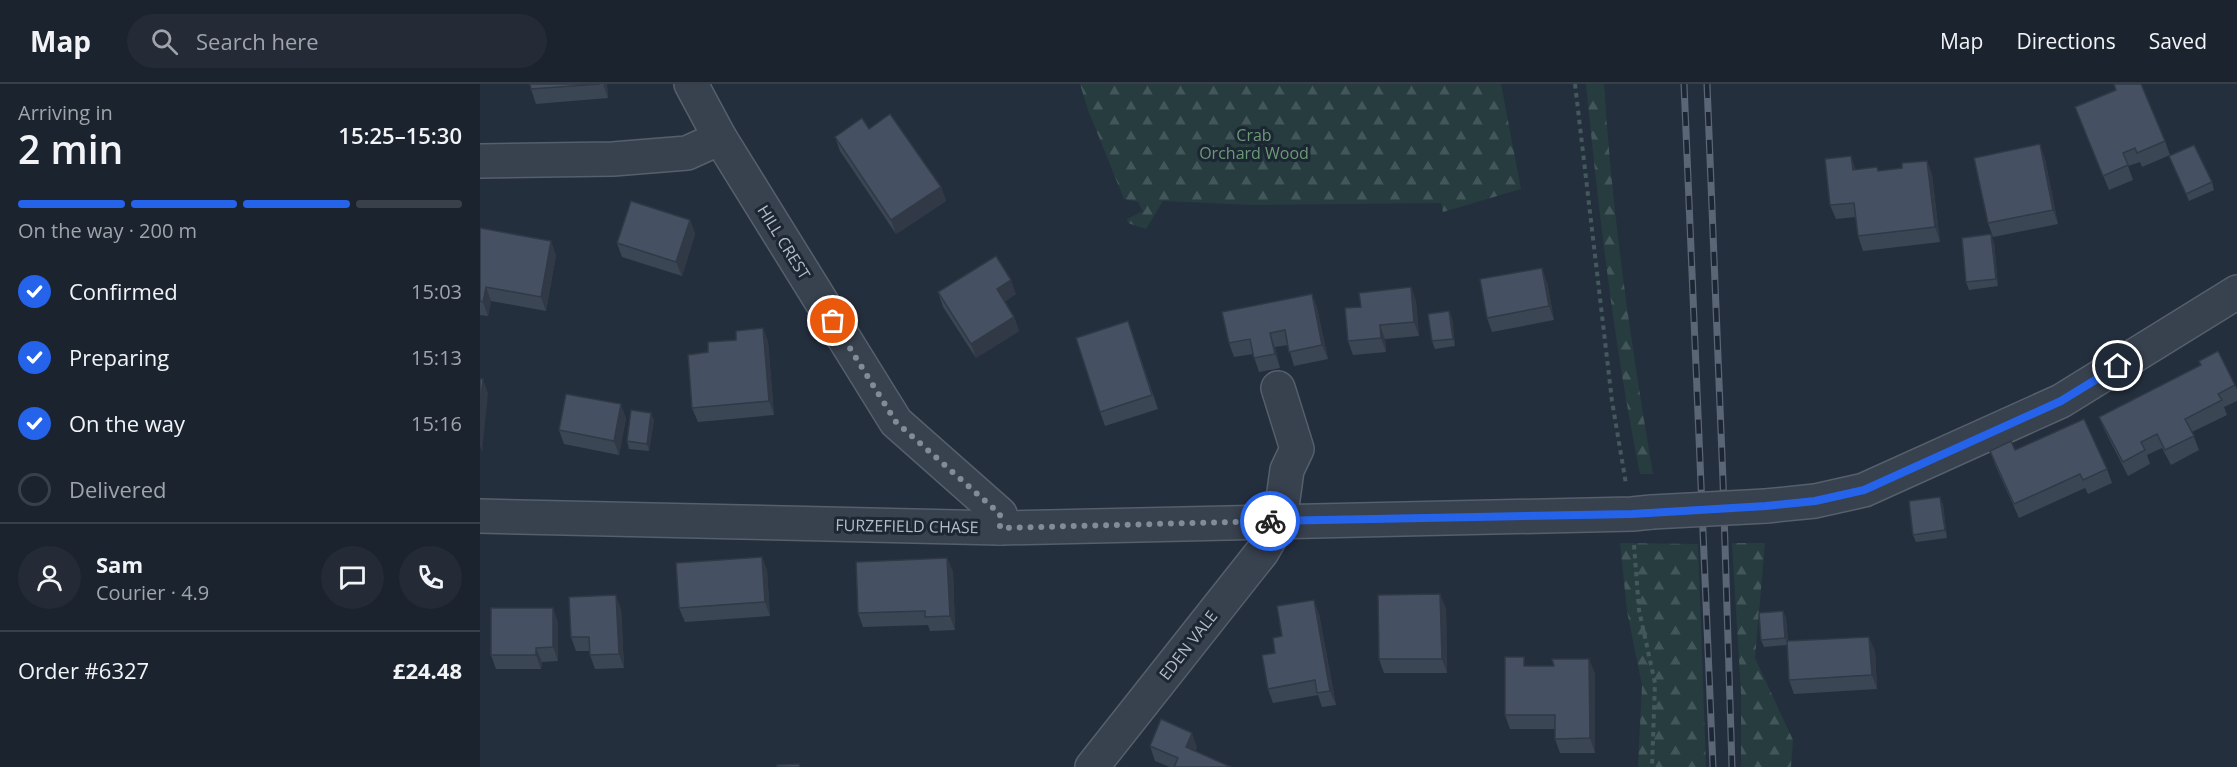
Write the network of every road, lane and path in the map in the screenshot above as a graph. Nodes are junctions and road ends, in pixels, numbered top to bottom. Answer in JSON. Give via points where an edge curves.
{"nodes":[{"id":1,"x":691,"y":84,"type":"edge"},
{"id":2,"x":1575,"y":84,"type":"edge"},
{"id":3,"x":720,"y":138,"type":"junction"},
{"id":4,"x":480,"y":161,"type":"edge"},
{"id":5,"x":2237,"y":292,"type":"edge"},
{"id":6,"x":1278,"y":388,"type":"dead end"},
{"id":7,"x":1642,"y":513,"type":"junction"},
{"id":8,"x":480,"y":516,"type":"edge"},
{"id":9,"x":1280,"y":521,"type":"junction"},
{"id":10,"x":1000,"y":528,"type":"junction"},
{"id":11,"x":1092,"y":767,"type":"edge"},
{"id":12,"x":1652,"y":767,"type":"edge"}],
"edges":[{"from":1,"to":3,"type":"street","name":"HILL CREST"},
{"from":2,"to":7,"type":"path","via":[[1612,401]]},
{"from":3,"to":4,"type":"street","via":[[687,153],[613,159]]},
{"from":3,"to":10,"type":"street","name":"HILL CREST","via":[[896,422],[1000,514]]},
{"from":5,"to":7,"type":"street","name":"FURZEFIELD CHASE","bridge":true,"via":[[2061,401],[1864,490],[1815,501]]},
{"from":6,"to":9,"type":"street","via":[[1297,449],[1287,470]]},
{"from":7,"to":9,"type":"street","name":"FURZEFIELD CHASE"},
{"from":7,"to":12,"type":"path","via":[[1640,610],[1655,683]]},
{"from":8,"to":10,"type":"street","name":"FURZEFIELD CHASE"},
{"from":9,"to":10,"type":"street","name":"FURZEFIELD CHASE"},
{"from":9,"to":11,"type":"street","name":"EDEN VALE","via":[[1262,552]]}]}
